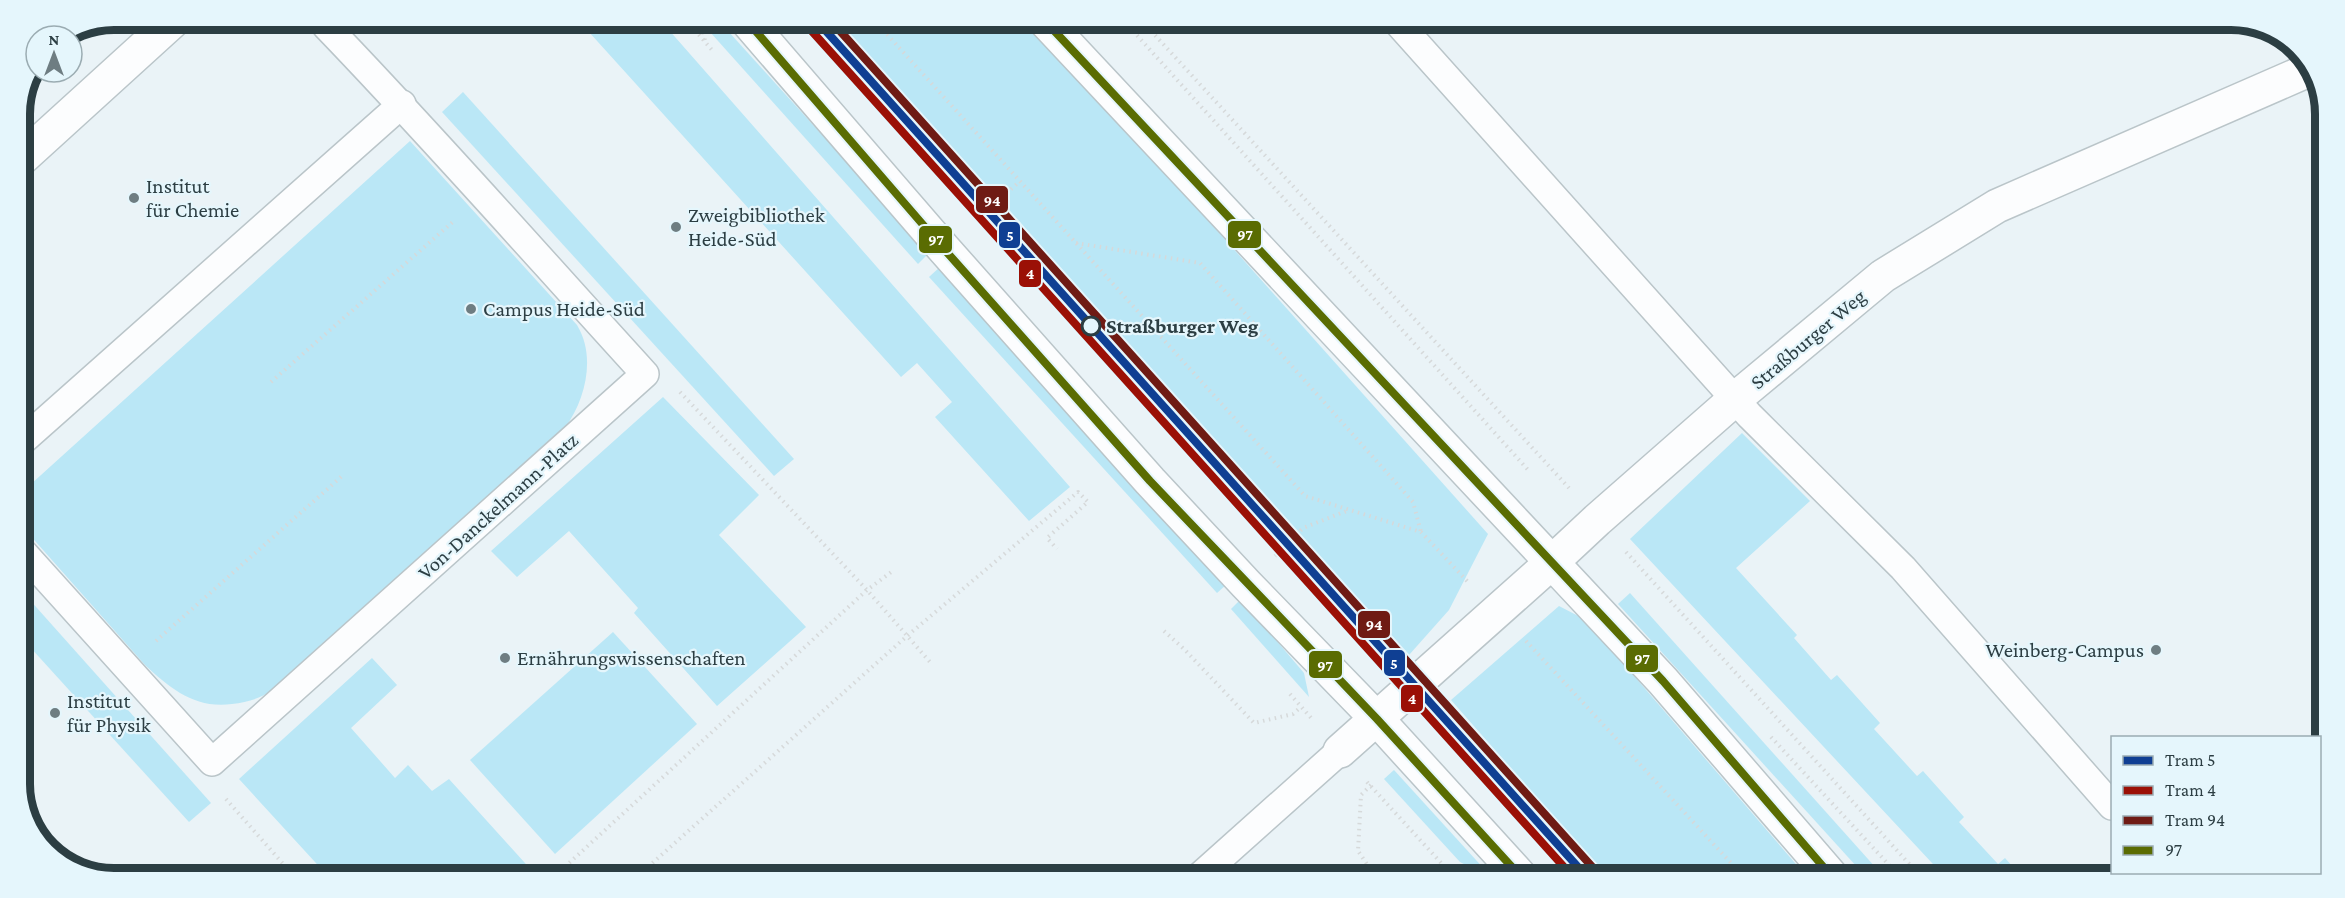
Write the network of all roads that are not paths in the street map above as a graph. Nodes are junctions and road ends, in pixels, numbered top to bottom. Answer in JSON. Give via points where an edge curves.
{"nodes":[{"id":1,"x":163,"y":30,"type":"edge"},
{"id":2,"x":330,"y":30,"type":"edge"},
{"id":3,"x":755,"y":30,"type":"edge"},
{"id":4,"x":1053,"y":30,"type":"edge"},
{"id":5,"x":1405,"y":30,"type":"edge"},
{"id":6,"x":2304,"y":72,"type":"edge"},
{"id":7,"x":402,"y":104,"type":"junction"},
{"id":8,"x":30,"y":151,"type":"edge"},
{"id":9,"x":1735,"y":399,"type":"junction"},
{"id":10,"x":30,"y":434,"type":"edge"},
{"id":11,"x":30,"y":560,"type":"edge"},
{"id":12,"x":1551,"y":563,"type":"junction"},
{"id":13,"x":1377,"y":718,"type":"junction"},
{"id":14,"x":1340,"y":751,"type":"joint"},
{"id":15,"x":2111,"y":805,"type":"edge"},
{"id":16,"x":1209,"y":868,"type":"edge"},
{"id":17,"x":1513,"y":868,"type":"edge"},
{"id":18,"x":1824,"y":868,"type":"edge"}],
"edges":[{"from":1,"to":8,"type":"main road"},
{"from":2,"to":7,"type":"lane"},
{"from":3,"to":13,"type":"main road","via":[[1150,480],[1246,585]]},
{"from":4,"to":12,"type":"main road"},
{"from":5,"to":9,"type":"lane"},
{"from":6,"to":9,"type":"main road","name":"Straßburger Weg","via":[[1997,206],[1883,276]]},
{"from":7,"to":10,"type":"lane"},
{"from":7,"to":11,"type":"lane","name":"Von-Danckelmann-Platz","via":[[645,374],[213,762]]},
{"from":9,"to":12,"type":"main road","name":"Straßburger Weg"},
{"from":9,"to":15,"type":"lane","via":[[1903,568]]},
{"from":12,"to":13,"type":"main road","name":"Straßburger Weg"},
{"from":12,"to":18,"type":"main road","via":[[1663,681]]},
{"from":13,"to":14,"type":"main road"},
{"from":13,"to":17,"type":"main road"},
{"from":14,"to":16,"type":"lane"}]}
